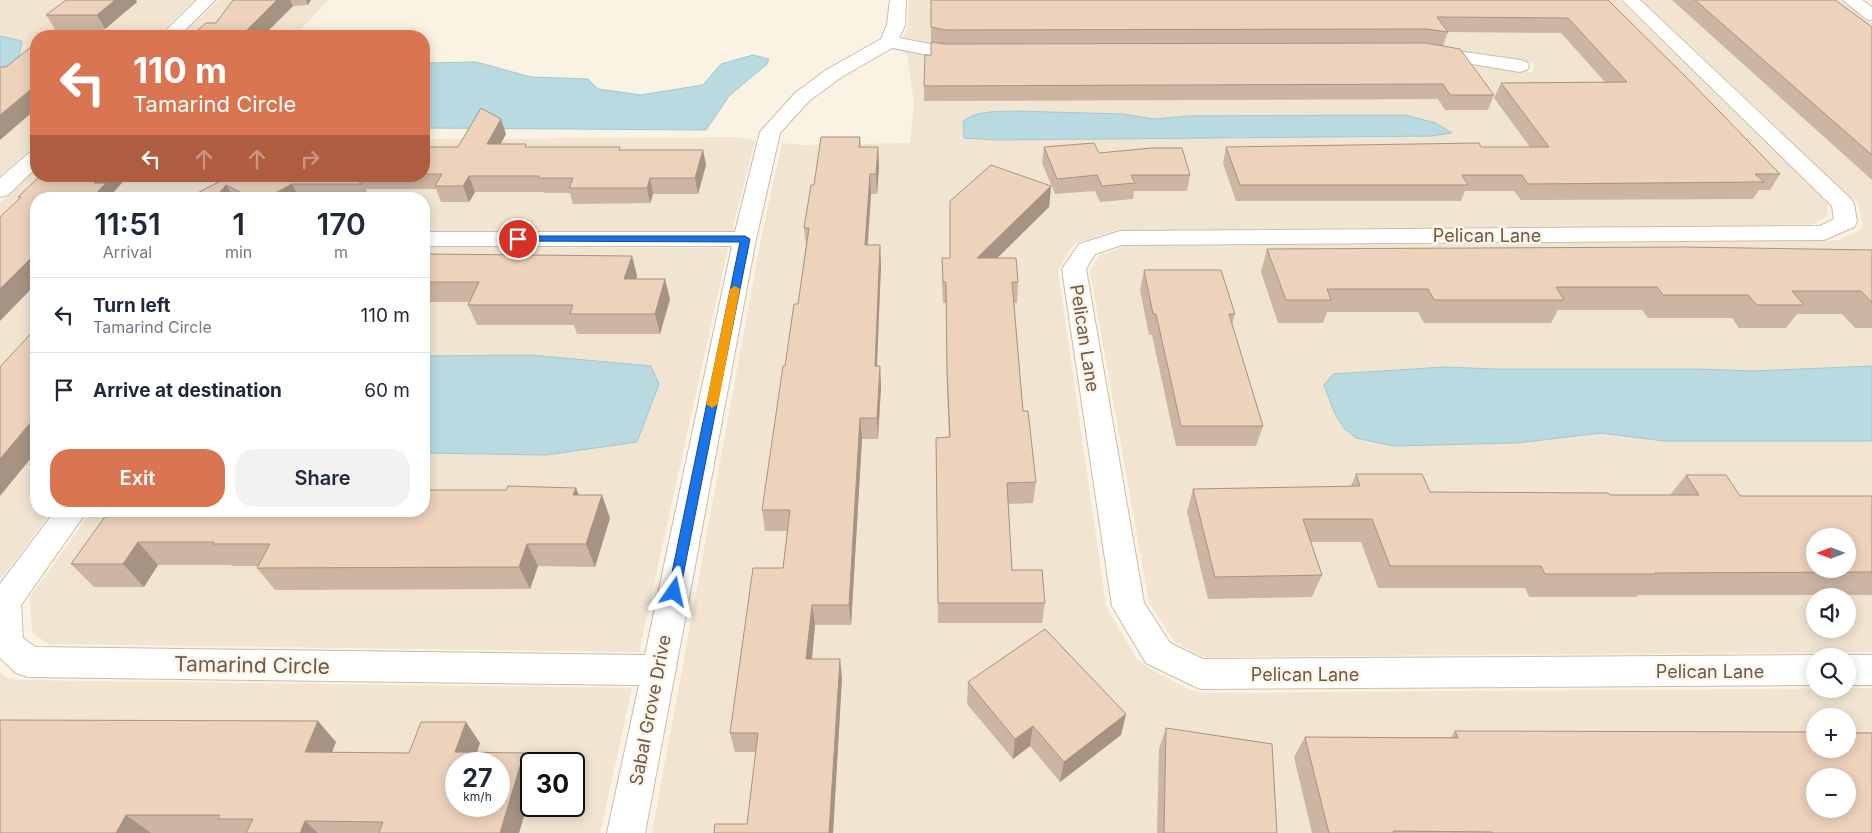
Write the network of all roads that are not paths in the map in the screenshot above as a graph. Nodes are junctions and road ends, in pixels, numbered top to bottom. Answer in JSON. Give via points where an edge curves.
{"nodes":[{"id":1,"x":207,"y":0,"type":"edge"},
{"id":2,"x":898,"y":0,"type":"edge"},
{"id":3,"x":1630,"y":0,"type":"edge"},
{"id":4,"x":1851,"y":0,"type":"edge"},
{"id":5,"x":1872,"y":15,"type":"edge"},
{"id":6,"x":174,"y":30,"type":"edge"},
{"id":7,"x":889,"y":42,"type":"junction"},
{"id":8,"x":1411,"y":51,"type":"edge"},
{"id":9,"x":986,"y":52,"type":"edge"},
{"id":10,"x":1520,"y":66,"type":"dead end"},
{"id":11,"x":30,"y":162,"type":"edge"},
{"id":12,"x":0,"y":190,"type":"edge"},
{"id":13,"x":430,"y":239,"type":"edge"},
{"id":14,"x":745,"y":239,"type":"junction"},
{"id":15,"x":68,"y":517,"type":"edge"},
{"id":16,"x":658,"y":670,"type":"junction"},
{"id":17,"x":1806,"y":670,"type":"edge"},
{"id":18,"x":1856,"y":670,"type":"edge"},
{"id":19,"x":1872,"y":670,"type":"edge"},
{"id":20,"x":626,"y":833,"type":"edge"}],
"edges":[{"from":1,"to":6,"type":"street"},
{"from":2,"to":7,"type":"street","via":[[896,26]]},
{"from":3,"to":17,"type":"street","name":"Pelican Lane","via":[[1843,204],[1846,222],[1824,233],[1120,238],[1087,249],[1074,269],[1128,606],[1158,653],[1200,674]]},
{"from":4,"to":5,"type":"street"},
{"from":7,"to":9,"type":"street","via":[[946,52]]},
{"from":7,"to":14,"type":"street","name":"Sabal Grove Drive","via":[[833,74],[802,97],[770,132]]},
{"from":8,"to":10,"type":"street"},
{"from":11,"to":12,"type":"street"},
{"from":13,"to":14,"type":"street"},
{"from":14,"to":16,"type":"street","name":"Sabal Grove Drive"},
{"from":15,"to":16,"type":"street","name":"Tamarind Circle","via":[[5,602],[7,644],[28,662]]},
{"from":16,"to":20,"type":"street","name":"Sabal Grove Drive"},
{"from":18,"to":19,"type":"street"}]}
